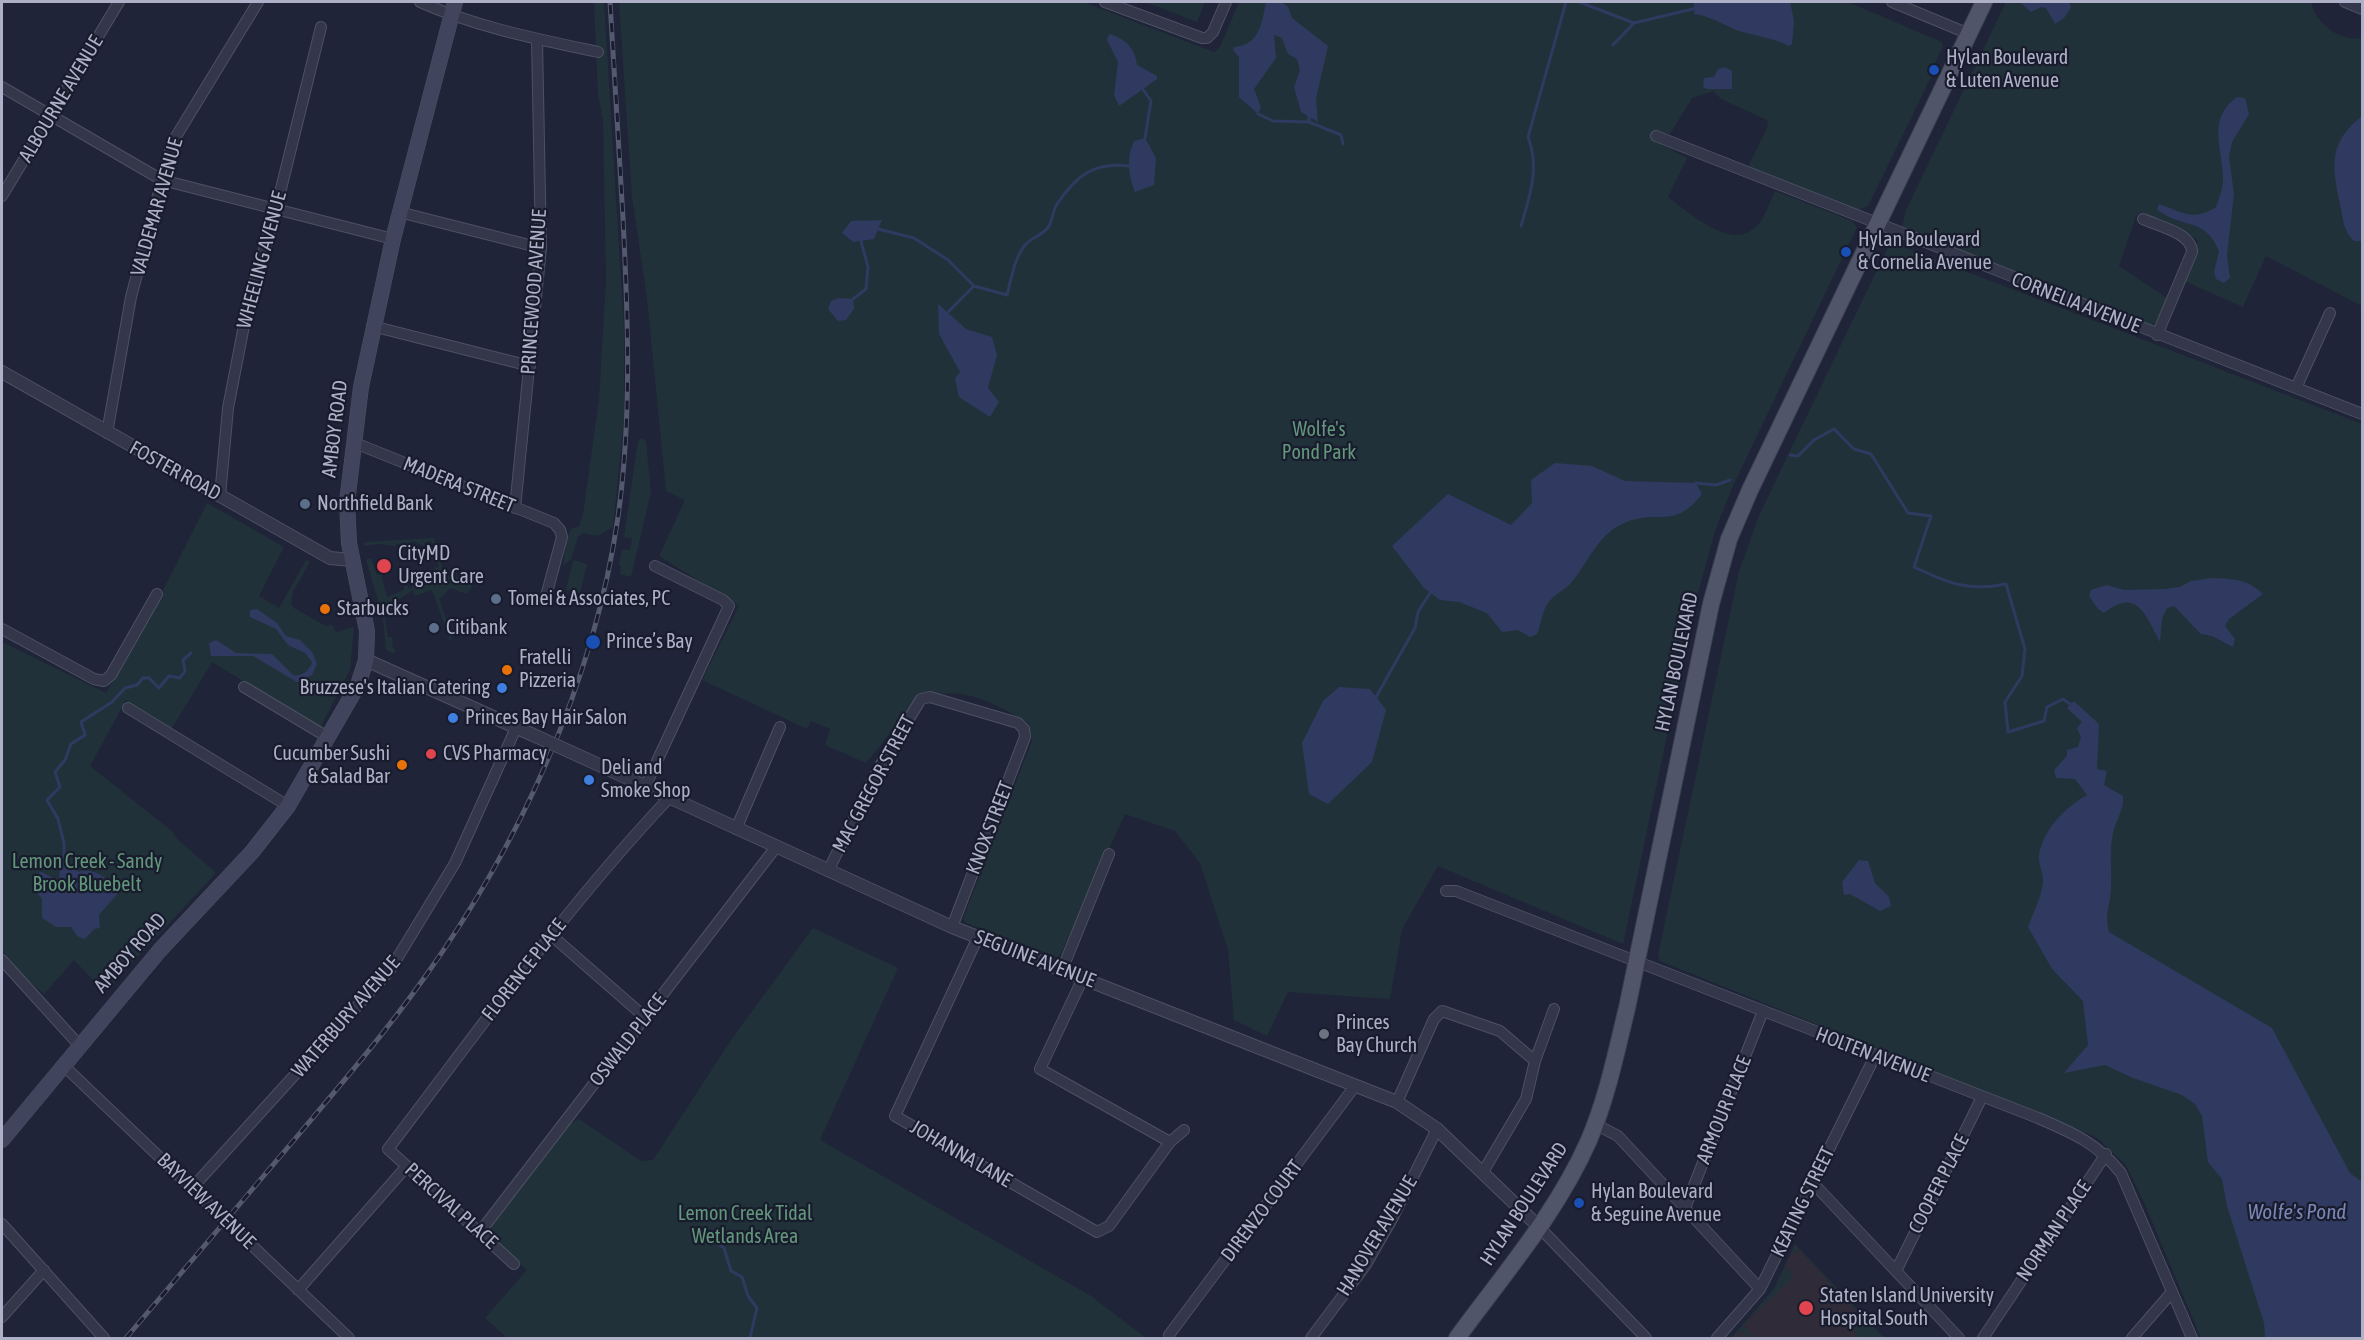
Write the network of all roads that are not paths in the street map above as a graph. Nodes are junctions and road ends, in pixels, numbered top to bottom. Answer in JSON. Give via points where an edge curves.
{"nodes":[{"id":1,"x":119,"y":2,"type":"edge"},
{"id":2,"x":258,"y":2,"type":"edge"},
{"id":3,"x":420,"y":2,"type":"edge"},
{"id":4,"x":1105,"y":2,"type":"edge"},
{"id":5,"x":1226,"y":2,"type":"edge"},
{"id":6,"x":1892,"y":2,"type":"edge"},
{"id":7,"x":1984,"y":2,"type":"edge"},
{"id":8,"x":2345,"y":2,"type":"edge"},
{"id":9,"x":453,"y":9,"type":"edge"},
{"id":10,"x":2362,"y":9,"type":"edge"},
{"id":11,"x":321,"y":27,"type":"dead end"},
{"id":12,"x":1969,"y":34,"type":"junction"},
{"id":13,"x":537,"y":39,"type":"junction"},
{"id":14,"x":598,"y":52,"type":"dead end"},
{"id":15,"x":2,"y":87,"type":"edge"},
{"id":16,"x":51,"y":117,"type":"junction"},
{"id":17,"x":1656,"y":136,"type":"dead end"},
{"id":18,"x":162,"y":180,"type":"junction"},
{"id":19,"x":2,"y":196,"type":"edge"},
{"id":20,"x":276,"y":209,"type":"junction"},
{"id":21,"x":399,"y":212,"type":"junction"},
{"id":22,"x":2143,"y":219,"type":"dead end"},
{"id":23,"x":1876,"y":225,"type":"junction"},
{"id":24,"x":393,"y":239,"type":"junction"},
{"id":25,"x":542,"y":248,"type":"junction"},
{"id":26,"x":2330,"y":313,"type":"dead end"},
{"id":27,"x":372,"y":326,"type":"junction"},
{"id":28,"x":2157,"y":335,"type":"junction"},
{"id":29,"x":530,"y":366,"type":"junction"},
{"id":30,"x":2,"y":372,"type":"edge"},
{"id":31,"x":2296,"y":388,"type":"junction"},
{"id":32,"x":2362,"y":414,"type":"edge"},
{"id":33,"x":107,"y":433,"type":"junction"},
{"id":34,"x":355,"y":443,"type":"junction"},
{"id":35,"x":220,"y":496,"type":"junction"},
{"id":36,"x":515,"y":508,"type":"junction"},
{"id":37,"x":352,"y":560,"type":"junction"},
{"id":38,"x":656,"y":566,"type":"dead end"},
{"id":39,"x":157,"y":594,"type":"dead end"},
{"id":40,"x":546,"y":596,"type":"dead end"},
{"id":41,"x":2,"y":629,"type":"edge"},
{"id":42,"x":366,"y":660,"type":"junction"},
{"id":43,"x":243,"y":687,"type":"dead end"},
{"id":44,"x":128,"y":708,"type":"dead end"},
{"id":45,"x":516,"y":728,"type":"junction"},
{"id":46,"x":780,"y":728,"type":"dead end"},
{"id":47,"x":1024,"y":729,"type":"joint"},
{"id":48,"x":329,"y":738,"type":"junction"},
{"id":49,"x":645,"y":787,"type":"junction"},
{"id":50,"x":669,"y":798,"type":"junction"},
{"id":51,"x":288,"y":806,"type":"junction"},
{"id":52,"x":736,"y":829,"type":"junction"},
{"id":53,"x":776,"y":847,"type":"junction"},
{"id":54,"x":1109,"y":854,"type":"dead end"},
{"id":55,"x":828,"y":871,"type":"junction"},
{"id":56,"x":1446,"y":891,"type":"dead end"},
{"id":57,"x":952,"y":927,"type":"junction"},
{"id":58,"x":550,"y":935,"type":"junction"},
{"id":59,"x":978,"y":937,"type":"junction"},
{"id":60,"x":2,"y":960,"type":"edge"},
{"id":61,"x":1636,"y":962,"type":"junction"},
{"id":62,"x":1062,"y":970,"type":"junction"},
{"id":63,"x":1083,"y":978,"type":"junction"},
{"id":64,"x":1554,"y":1009,"type":"dead end"},
{"id":65,"x":1763,"y":1011,"type":"junction"},
{"id":66,"x":646,"y":1017,"type":"junction"},
{"id":67,"x":80,"y":1045,"type":"junction"},
{"id":68,"x":1875,"y":1056,"type":"junction"},
{"id":69,"x":1535,"y":1061,"type":"junction"},
{"id":70,"x":63,"y":1065,"type":"junction"},
{"id":71,"x":1355,"y":1086,"type":"junction"},
{"id":72,"x":1982,"y":1097,"type":"junction"},
{"id":73,"x":1397,"y":1102,"type":"junction"},
{"id":74,"x":1595,"y":1124,"type":"junction"},
{"id":75,"x":1437,"y":1129,"type":"junction"},
{"id":76,"x":1184,"y":1130,"type":"dead end"},
{"id":77,"x":2,"y":1140,"type":"edge"},
{"id":78,"x":1170,"y":1142,"type":"junction"},
{"id":79,"x":388,"y":1149,"type":"joint"},
{"id":80,"x":2106,"y":1154,"type":"junction"},
{"id":81,"x":407,"y":1167,"type":"junction"},
{"id":82,"x":1483,"y":1172,"type":"junction"},
{"id":83,"x":1813,"y":1183,"type":"junction"},
{"id":84,"x":192,"y":1188,"type":"junction"},
{"id":85,"x":1685,"y":1208,"type":"junction"},
{"id":86,"x":2,"y":1224,"type":"edge"},
{"id":87,"x":1539,"y":1227,"type":"junction"},
{"id":88,"x":480,"y":1232,"type":"junction"},
{"id":89,"x":514,"y":1264,"type":"dead end"},
{"id":90,"x":44,"y":1270,"type":"junction"},
{"id":91,"x":1896,"y":1271,"type":"junction"},
{"id":92,"x":1760,"y":1289,"type":"junction"},
{"id":93,"x":298,"y":1290,"type":"junction"},
{"id":94,"x":2172,"y":1292,"type":"junction"},
{"id":95,"x":2,"y":1317,"type":"edge"},
{"id":96,"x":1169,"y":1335,"type":"dead end"},
{"id":97,"x":104,"y":1338,"type":"edge"},
{"id":98,"x":349,"y":1338,"type":"edge"},
{"id":99,"x":1311,"y":1338,"type":"edge"},
{"id":100,"x":1457,"y":1338,"type":"edge"},
{"id":101,"x":1647,"y":1338,"type":"edge"},
{"id":102,"x":1717,"y":1338,"type":"edge"},
{"id":103,"x":1959,"y":1338,"type":"edge"},
{"id":104,"x":1983,"y":1338,"type":"edge"},
{"id":105,"x":2132,"y":1338,"type":"edge"},
{"id":106,"x":2192,"y":1338,"type":"edge"}],
"edges":[{"from":1,"to":16,"type":"street","name":"ALBOURNE AVENUE"},
{"from":2,"to":18,"type":"street","name":"VALDEMAR AVENUE","via":[[172,143]]},
{"from":3,"to":9,"type":"street"},
{"from":4,"to":5,"type":"street","via":[[1207,38]]},
{"from":6,"to":12,"type":"street"},
{"from":7,"to":12,"type":"main road","name":"HYLAN BOULEVARD"},
{"from":8,"to":10,"type":"street"},
{"from":9,"to":13,"type":"street"},
{"from":9,"to":21,"type":"main road","name":"AMBOY ROAD"},
{"from":11,"to":20,"type":"street","name":"WHEELING AVENUE"},
{"from":12,"to":23,"type":"main road","name":"HYLAN BOULEVARD"},
{"from":13,"to":14,"type":"street"},
{"from":13,"to":25,"type":"street","name":"PRINCEWOOD AVENUE"},
{"from":15,"to":16,"type":"street"},
{"from":16,"to":18,"type":"street"},
{"from":16,"to":19,"type":"street","name":"ALBOURNE AVENUE"},
{"from":17,"to":23,"type":"street","name":"CORNELIA AVENUE"},
{"from":18,"to":20,"type":"street"},
{"from":18,"to":33,"type":"street","name":"VALDEMAR AVENUE","via":[[131,297]]},
{"from":20,"to":24,"type":"street"},
{"from":20,"to":35,"type":"street","name":"WHEELING AVENUE","via":[[237,355]]},
{"from":21,"to":24,"type":"main road","name":"AMBOY ROAD"},
{"from":21,"to":25,"type":"street"},
{"from":22,"to":28,"type":"street","via":[[2185,237],[2192,246]]},
{"from":23,"to":28,"type":"street","name":"CORNELIA AVENUE"},
{"from":23,"to":61,"type":"main road","name":"HYLAN BOULEVARD","via":[[1728,539]]},
{"from":24,"to":27,"type":"main road","name":"AMBOY ROAD"},
{"from":25,"to":29,"type":"street","name":"PRINCEWOOD AVENUE"},
{"from":26,"to":31,"type":"street"},
{"from":27,"to":29,"type":"street"},
{"from":27,"to":34,"type":"main road","name":"AMBOY ROAD"},
{"from":28,"to":31,"type":"street","name":"CORNELIA AVENUE"},
{"from":29,"to":36,"type":"street","name":"PRINCEWOOD AVENUE"},
{"from":30,"to":33,"type":"street","name":"FOSTER ROAD"},
{"from":31,"to":32,"type":"street","name":"CORNELIA AVENUE"},
{"from":33,"to":35,"type":"street","name":"FOSTER ROAD"},
{"from":34,"to":36,"type":"street","name":"MADERA STREET"},
{"from":34,"to":37,"type":"main road","name":"AMBOY ROAD","via":[[347,502]]},
{"from":35,"to":37,"type":"street","name":"FOSTER ROAD","via":[[330,558]]},
{"from":36,"to":40,"type":"street","name":"MADERA STREET","via":[[554,522],[560,530],[562,537]]},
{"from":37,"to":42,"type":"main road","name":"AMBOY ROAD","via":[[366,620]]},
{"from":38,"to":49,"type":"street","via":[[729,606]]},
{"from":39,"to":41,"type":"street","via":[[104,681]]},
{"from":42,"to":45,"type":"street","name":"SEGUINE AVENUE"},
{"from":42,"to":48,"type":"main road","name":"AMBOY ROAD"},
{"from":43,"to":48,"type":"street"},
{"from":44,"to":51,"type":"street"},
{"from":45,"to":49,"type":"street","name":"SEGUINE AVENUE","bridge":true},
{"from":45,"to":84,"type":"street","name":"WATERBURY AVENUE","via":[[455,862],[390,970]]},
{"from":46,"to":52,"type":"street"},
{"from":47,"to":55,"type":"street","name":"MAC GREGOR STREET","via":[[1018,723],[930,697],[921,699],[880,766]]},
{"from":47,"to":57,"type":"street","name":"KNOX STREET","via":[[1025,737]]},
{"from":48,"to":51,"type":"main road","name":"AMBOY ROAD"},
{"from":49,"to":50,"type":"street","name":"SEGUINE AVENUE"},
{"from":50,"to":52,"type":"street","name":"SEGUINE AVENUE"},
{"from":50,"to":58,"type":"street","name":"FLORENCE PLACE"},
{"from":51,"to":67,"type":"main road","name":"AMBOY ROAD","via":[[252,852],[160,950]]},
{"from":52,"to":53,"type":"street","name":"SEGUINE AVENUE"},
{"from":53,"to":55,"type":"street","name":"SEGUINE AVENUE"},
{"from":53,"to":66,"type":"street","name":"OSWALD PLACE"},
{"from":54,"to":62,"type":"street"},
{"from":55,"to":57,"type":"street","name":"SEGUINE AVENUE"},
{"from":56,"to":61,"type":"street","name":"HOLTEN AVENUE","via":[[1456,891]]},
{"from":57,"to":59,"type":"street","name":"SEGUINE AVENUE"},
{"from":58,"to":66,"type":"street"},
{"from":58,"to":79,"type":"street","name":"FLORENCE PLACE"},
{"from":59,"to":62,"type":"street","name":"SEGUINE AVENUE"},
{"from":59,"to":78,"type":"street","name":"JOHANNA LANE","via":[[895,1116],[1097,1232],[1109,1226]]},
{"from":60,"to":67,"type":"street"},
{"from":61,"to":65,"type":"street","name":"HOLTEN AVENUE"},
{"from":61,"to":74,"type":"main road","name":"HYLAN BOULEVARD"},
{"from":62,"to":63,"type":"street","name":"SEGUINE AVENUE"},
{"from":63,"to":71,"type":"street","name":"SEGUINE AVENUE"},
{"from":63,"to":78,"type":"street","via":[[1040,1069]]},
{"from":64,"to":69,"type":"street"},
{"from":65,"to":68,"type":"street","name":"HOLTEN AVENUE"},
{"from":65,"to":85,"type":"street","name":"ARMOUR PLACE"},
{"from":66,"to":88,"type":"street","name":"OSWALD PLACE"},
{"from":67,"to":70,"type":"main road","name":"AMBOY ROAD"},
{"from":68,"to":72,"type":"street","name":"HOLTEN AVENUE"},
{"from":68,"to":83,"type":"street","name":"KEATING STREET"},
{"from":69,"to":73,"type":"street","via":[[1500,1030],[1446,1011],[1438,1012]]},
{"from":69,"to":82,"type":"street","via":[[1526,1099]]},
{"from":70,"to":77,"type":"main road","name":"AMBOY ROAD"},
{"from":70,"to":84,"type":"street","name":"BAYVIEW AVENUE"},
{"from":71,"to":73,"type":"street","name":"SEGUINE AVENUE"},
{"from":71,"to":96,"type":"street","name":"DIRENZO COURT"},
{"from":72,"to":80,"type":"street","name":"HOLTEN AVENUE","via":[[2084,1138]]},
{"from":72,"to":91,"type":"street","name":"COOPER PLACE"},
{"from":73,"to":75,"type":"street","name":"SEGUINE AVENUE"},
{"from":74,"to":85,"type":"street","via":[[1615,1133]]},
{"from":74,"to":87,"type":"main road","name":"HYLAN BOULEVARD","via":[[1566,1184]]},
{"from":75,"to":82,"type":"street","name":"SEGUINE AVENUE"},
{"from":75,"to":99,"type":"street","name":"HANOVER AVENUE","via":[[1365,1266]]},
{"from":76,"to":78,"type":"street","name":"JOHANNA LANE"},
{"from":79,"to":81,"type":"street","name":"PERCIVAL PLACE"},
{"from":80,"to":94,"type":"street","name":"HOLTEN AVENUE","via":[[2121,1173]]},
{"from":80,"to":104,"type":"street","name":"NORMAN PLACE"},
{"from":81,"to":88,"type":"street","name":"PERCIVAL PLACE"},
{"from":81,"to":93,"type":"street"},
{"from":82,"to":87,"type":"street","name":"SEGUINE AVENUE"},
{"from":83,"to":91,"type":"street"},
{"from":83,"to":92,"type":"street","name":"KEATING STREET"},
{"from":84,"to":93,"type":"street","name":"BAYVIEW AVENUE"},
{"from":85,"to":92,"type":"street"},
{"from":86,"to":90,"type":"street"},
{"from":87,"to":100,"type":"main road","name":"HYLAN BOULEVARD"},
{"from":87,"to":101,"type":"street","name":"SEGUINE AVENUE"},
{"from":88,"to":89,"type":"street","name":"PERCIVAL PLACE"},
{"from":90,"to":95,"type":"street"},
{"from":90,"to":97,"type":"street"},
{"from":91,"to":103,"type":"street"},
{"from":92,"to":102,"type":"street","name":"KEATING STREET"},
{"from":93,"to":98,"type":"street","name":"BAYVIEW AVENUE"},
{"from":94,"to":105,"type":"street"},
{"from":94,"to":106,"type":"street","name":"HOLTEN AVENUE"}]}
